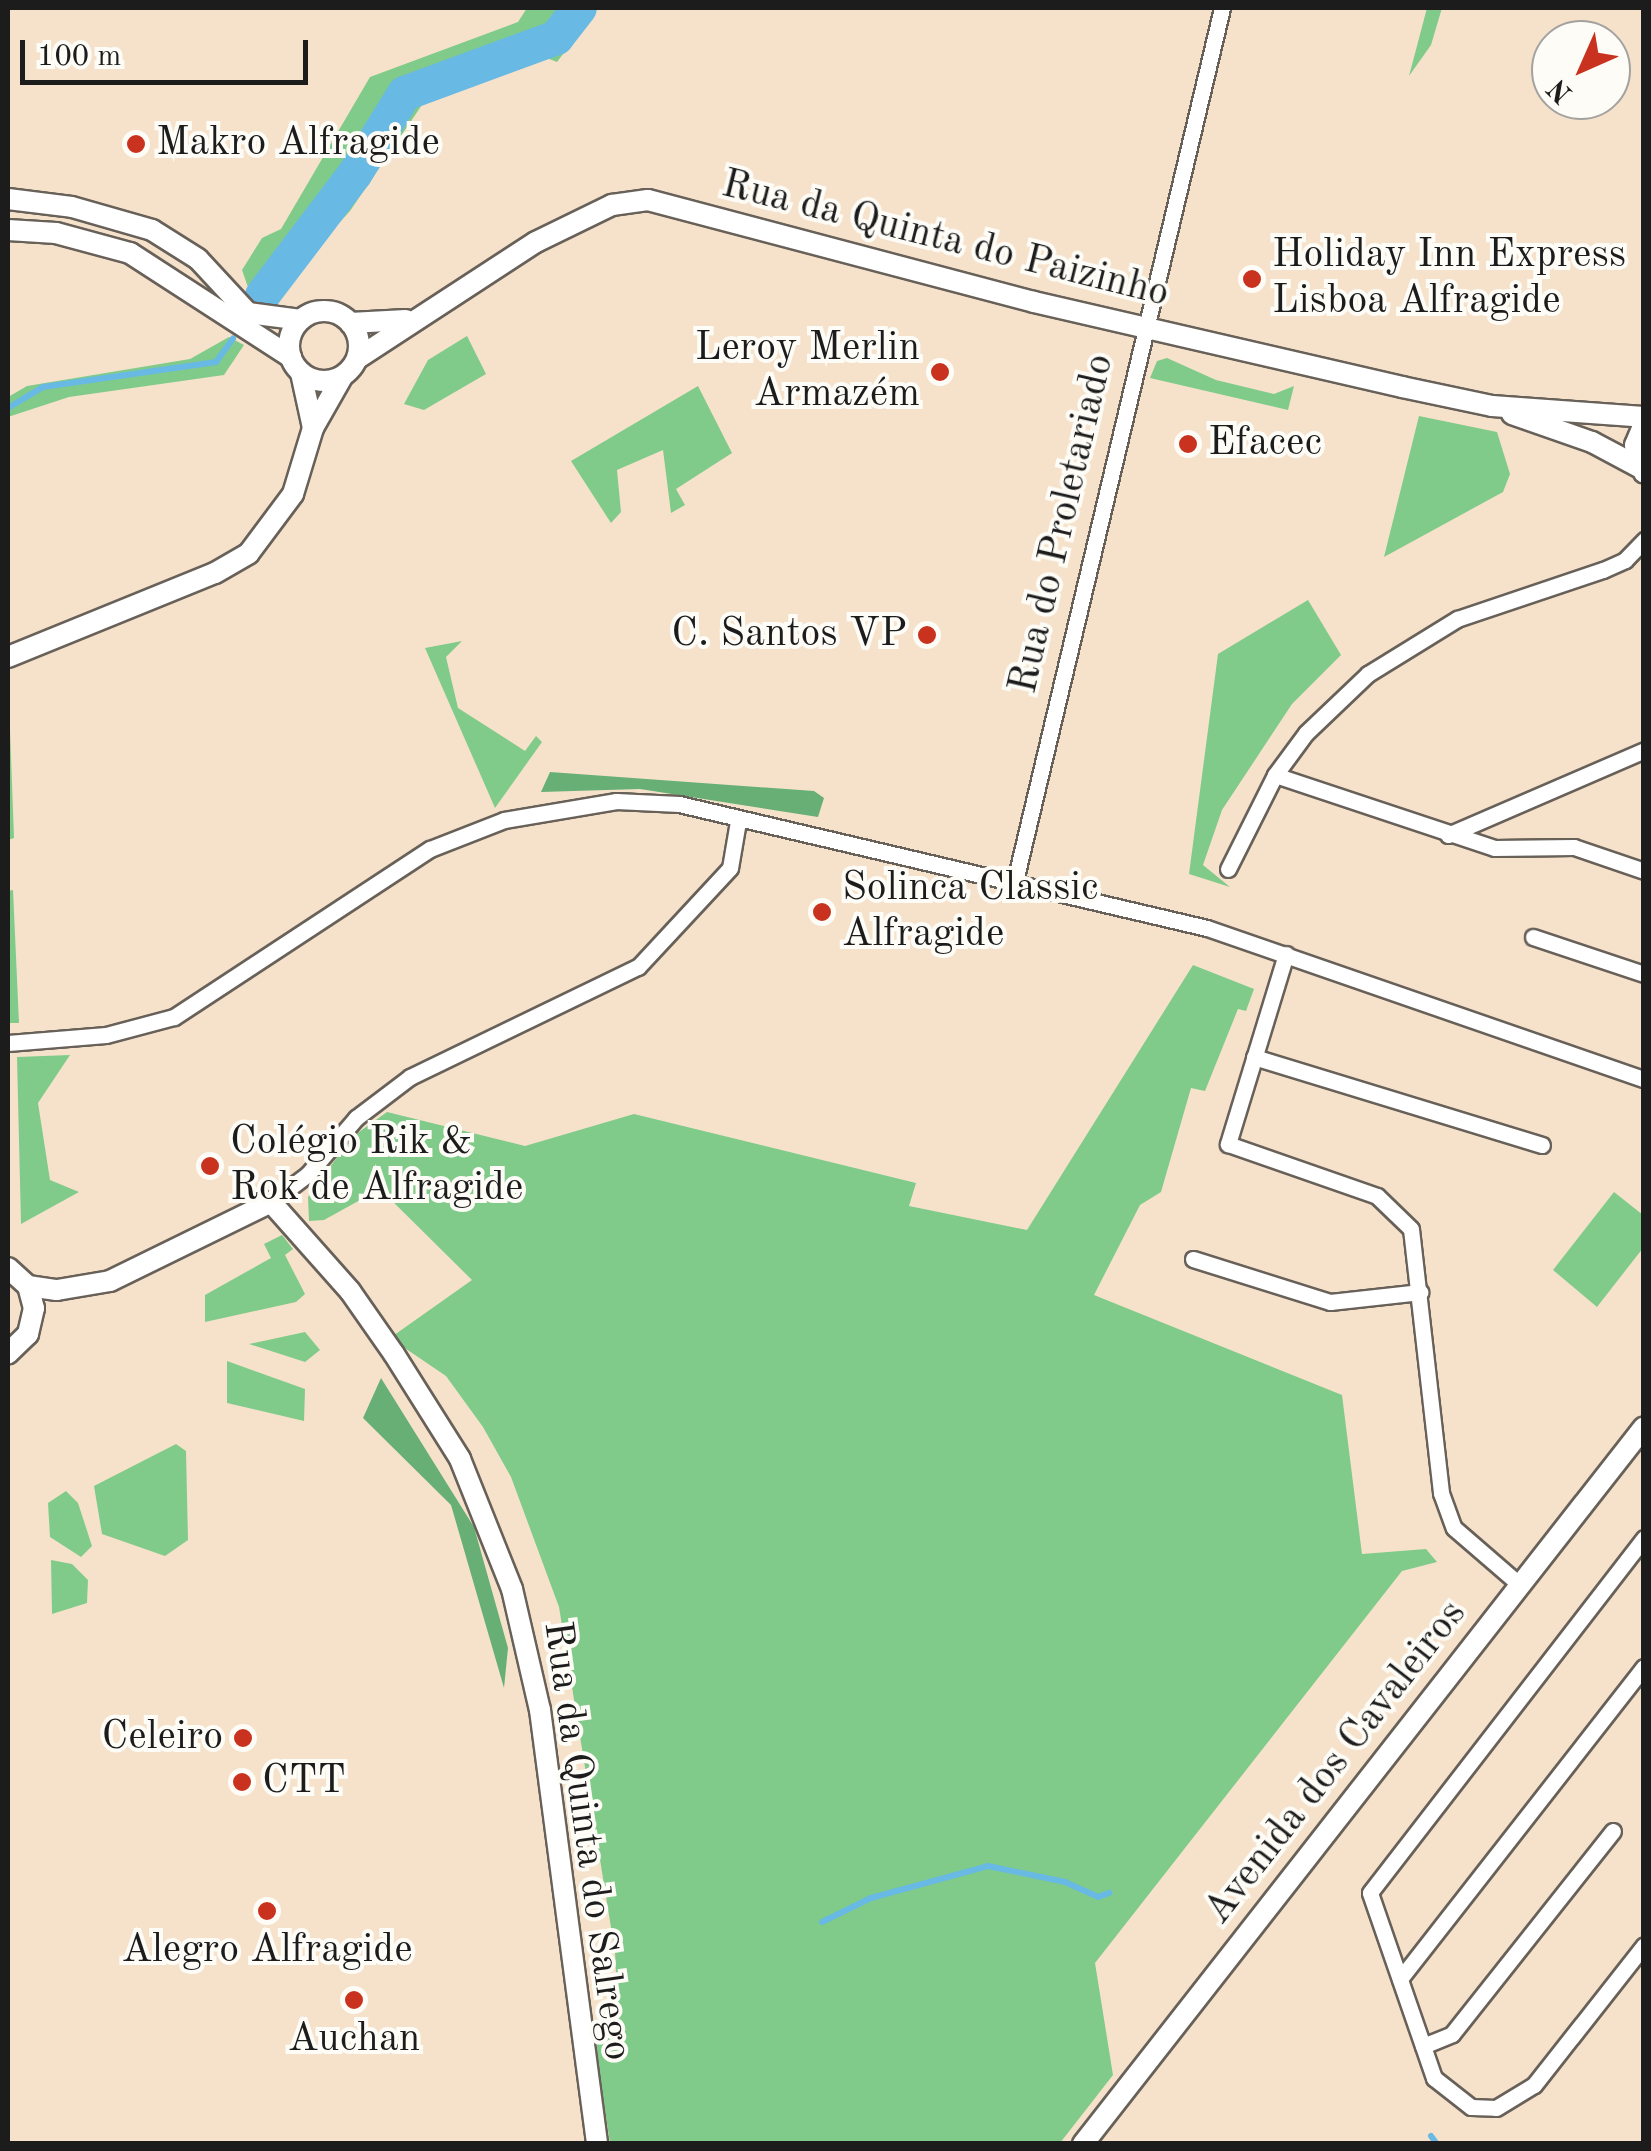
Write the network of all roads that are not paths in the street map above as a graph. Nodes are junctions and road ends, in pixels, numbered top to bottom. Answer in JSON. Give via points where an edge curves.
{"nodes":[{"id":1,"x":1222,"y":8,"type":"edge"},
{"id":2,"x":8,"y":199,"type":"edge"},
{"id":3,"x":8,"y":230,"type":"edge"},
{"id":4,"x":302,"y":320,"type":"junction"},
{"id":5,"x":406,"y":320,"type":"junction"},
{"id":6,"x":350,"y":323,"type":"junction"},
{"id":7,"x":1141,"y":327,"type":"junction"},
{"id":8,"x":358,"y":358,"type":"junction"},
{"id":9,"x":296,"y":365,"type":"junction"},
{"id":10,"x":342,"y":377,"type":"junction"},
{"id":11,"x":1492,"y":406,"type":"junction"},
{"id":12,"x":1644,"y":421,"type":"edge"},
{"id":13,"x":314,"y":428,"type":"junction"},
{"id":14,"x":1641,"y":470,"type":"edge"},
{"id":15,"x":1644,"y":540,"type":"edge"},
{"id":16,"x":8,"y":656,"type":"edge"},
{"id":17,"x":1644,"y":750,"type":"edge"},
{"id":18,"x":1274,"y":775,"type":"junction"},
{"id":19,"x":738,"y":821,"type":"junction"},
{"id":20,"x":1448,"y":835,"type":"junction"},
{"id":21,"x":1228,"y":869,"type":"dead end"},
{"id":22,"x":1644,"y":871,"type":"edge"},
{"id":23,"x":1015,"y":881,"type":"junction"},
{"id":24,"x":1534,"y":937,"type":"dead end"},
{"id":25,"x":1286,"y":954,"type":"junction"},
{"id":26,"x":1644,"y":974,"type":"edge"},
{"id":27,"x":8,"y":1043,"type":"edge"},
{"id":28,"x":1254,"y":1057,"type":"junction"},
{"id":29,"x":1644,"y":1080,"type":"edge"},
{"id":30,"x":1542,"y":1145,"type":"dead end"},
{"id":31,"x":271,"y":1202,"type":"junction"},
{"id":32,"x":1193,"y":1260,"type":"dead end"},
{"id":33,"x":8,"y":1268,"type":"edge"},
{"id":34,"x":28,"y":1286,"type":"junction"},
{"id":35,"x":1420,"y":1292,"type":"junction"},
{"id":36,"x":8,"y":1353,"type":"edge"},
{"id":37,"x":1644,"y":1426,"type":"edge"},
{"id":38,"x":1644,"y":1538,"type":"edge"},
{"id":39,"x":1520,"y":1585,"type":"junction"},
{"id":40,"x":1644,"y":1668,"type":"edge"},
{"id":41,"x":1613,"y":1831,"type":"dead end"},
{"id":42,"x":1644,"y":1945,"type":"edge"},
{"id":43,"x":1400,"y":1979,"type":"junction"},
{"id":44,"x":1423,"y":2046,"type":"junction"},
{"id":45,"x":597,"y":2144,"type":"edge"},
{"id":46,"x":1084,"y":2144,"type":"edge"}],
"edges":[{"from":1,"to":7,"type":"street","name":"Rua do Proletariado"},
{"from":2,"to":4,"type":"street","via":[[72,207],[152,230],[198,259],[248,313]]},
{"from":3,"to":9,"type":"street","via":[[77,237],[130,254]]},
{"from":4,"to":6,"type":"street","via":[[326,311]]},
{"from":4,"to":9,"type":"street","via":[[293,330]]},
{"from":5,"to":6,"type":"street","name":"Rua da Quinta do Paizinho"},
{"from":5,"to":7,"type":"street","name":"Rua da Quinta do Paizinho","via":[[572,223],[626,200],[648,200]]},
{"from":5,"to":8,"type":"street","name":"Rua da Quinta do Paizinho"},
{"from":6,"to":8,"type":"street"},
{"from":7,"to":11,"type":"street","name":"Rua da Quinta do Paizinho"},
{"from":7,"to":23,"type":"street","name":"Rua do Proletariado"},
{"from":8,"to":10,"type":"street"},
{"from":9,"to":10,"type":"street","via":[[314,380]]},
{"from":9,"to":13,"type":"street"},
{"from":10,"to":13,"type":"street"},
{"from":11,"to":12,"type":"street","name":"Rua da Quinta do Paizinho"},
{"from":11,"to":14,"type":"street","name":"Rua da Quinta do Paizinho","via":[[1592,442]]},
{"from":12,"to":14,"type":"street","via":[[1635,445]]},
{"from":13,"to":16,"type":"street","via":[[293,494],[248,553],[215,573]]},
{"from":15,"to":18,"type":"street","via":[[1625,560],[1502,600],[1399,652],[1334,703]]},
{"from":17,"to":20,"type":"street"},
{"from":18,"to":20,"type":"street"},
{"from":18,"to":21,"type":"street"},
{"from":19,"to":23,"type":"street"},
{"from":19,"to":27,"type":"street","via":[[679,804],[616,801],[504,820],[430,849],[193,1010],[106,1035]]},
{"from":19,"to":31,"type":"street","via":[[730,868],[638,967],[465,1045],[410,1078],[356,1118],[308,1174]]},
{"from":20,"to":22,"type":"street","via":[[1494,848],[1574,847]]},
{"from":23,"to":25,"type":"street"},
{"from":24,"to":26,"type":"street"},
{"from":25,"to":28,"type":"street"},
{"from":25,"to":29,"type":"street"},
{"from":28,"to":30,"type":"street"},
{"from":28,"to":35,"type":"street","via":[[1228,1144],[1376,1196],[1397,1210],[1412,1229]]},
{"from":31,"to":34,"type":"street","via":[[110,1281],[57,1290]]},
{"from":31,"to":45,"type":"street","name":"Rua da Quinta do Salrego","via":[[350,1291],[394,1354],[460,1459],[497,1542],[540,1710]]},
{"from":32,"to":35,"type":"street","via":[[1330,1302]]},
{"from":33,"to":34,"type":"street"},
{"from":34,"to":36,"type":"street","via":[[33,1322]]},
{"from":35,"to":39,"type":"street","via":[[1441,1493],[1454,1528]]},
{"from":37,"to":39,"type":"street","name":"Avenida dos Cavaleiros"},
{"from":38,"to":43,"type":"street","via":[[1373,1885],[1371,1904]]},
{"from":39,"to":46,"type":"street","name":"Avenida dos Cavaleiros"},
{"from":40,"to":43,"type":"street"},
{"from":41,"to":44,"type":"street","via":[[1452,2034]]},
{"from":42,"to":44,"type":"street","via":[[1534,2085],[1510,2103],[1471,2108],[1451,2097],[1434,2078]]},
{"from":43,"to":44,"type":"street"}]}
